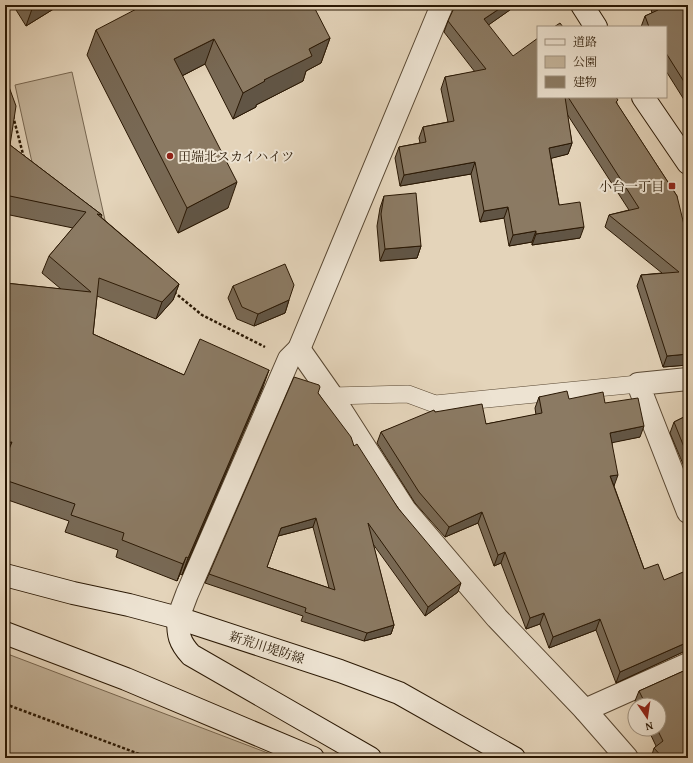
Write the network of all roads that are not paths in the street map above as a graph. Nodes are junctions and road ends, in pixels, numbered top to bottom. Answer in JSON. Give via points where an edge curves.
{"nodes":[{"id":1,"x":442,"y":5,"type":"edge"},
{"id":2,"x":582,"y":5,"type":"edge"},
{"id":3,"x":595,"y":26,"type":"edge"},
{"id":4,"x":645,"y":98,"type":"edge"},
{"id":5,"x":688,"y":163,"type":"edge"},
{"id":6,"x":294,"y":354,"type":"junction"},
{"id":7,"x":688,"y":380,"type":"edge"},
{"id":8,"x":638,"y":384,"type":"junction"},
{"id":9,"x":332,"y":396,"type":"junction"},
{"id":10,"x":688,"y":512,"type":"edge"},
{"id":11,"x":5,"y":575,"type":"edge"},
{"id":12,"x":178,"y":618,"type":"junction"},
{"id":13,"x":5,"y":633,"type":"edge"},
{"id":14,"x":688,"y":664,"type":"edge"},
{"id":15,"x":585,"y":710,"type":"junction"},
{"id":16,"x":313,"y":758,"type":"edge"},
{"id":17,"x":370,"y":758,"type":"edge"},
{"id":18,"x":514,"y":758,"type":"edge"},
{"id":19,"x":627,"y":758,"type":"edge"}],
"edges":[{"from":1,"to":6,"type":"street"},
{"from":2,"to":3,"type":"street"},
{"from":4,"to":5,"type":"street"},
{"from":6,"to":9,"type":"street"},
{"from":6,"to":12,"type":"street"},
{"from":7,"to":8,"type":"street"},
{"from":8,"to":9,"type":"lane","via":[[435,404],[408,394]]},
{"from":8,"to":10,"type":"street"},
{"from":9,"to":15,"type":"street","via":[[405,510],[497,618]]},
{"from":11,"to":12,"type":"street","name":"新荒川堤防線"},
{"from":12,"to":17,"type":"street","via":[[178,634],[190,655]]},
{"from":12,"to":18,"type":"street","name":"新荒川堤防線","via":[[399,693]]},
{"from":13,"to":16,"type":"street","via":[[126,679]]},
{"from":14,"to":15,"type":"street"},
{"from":15,"to":19,"type":"street"}]}
